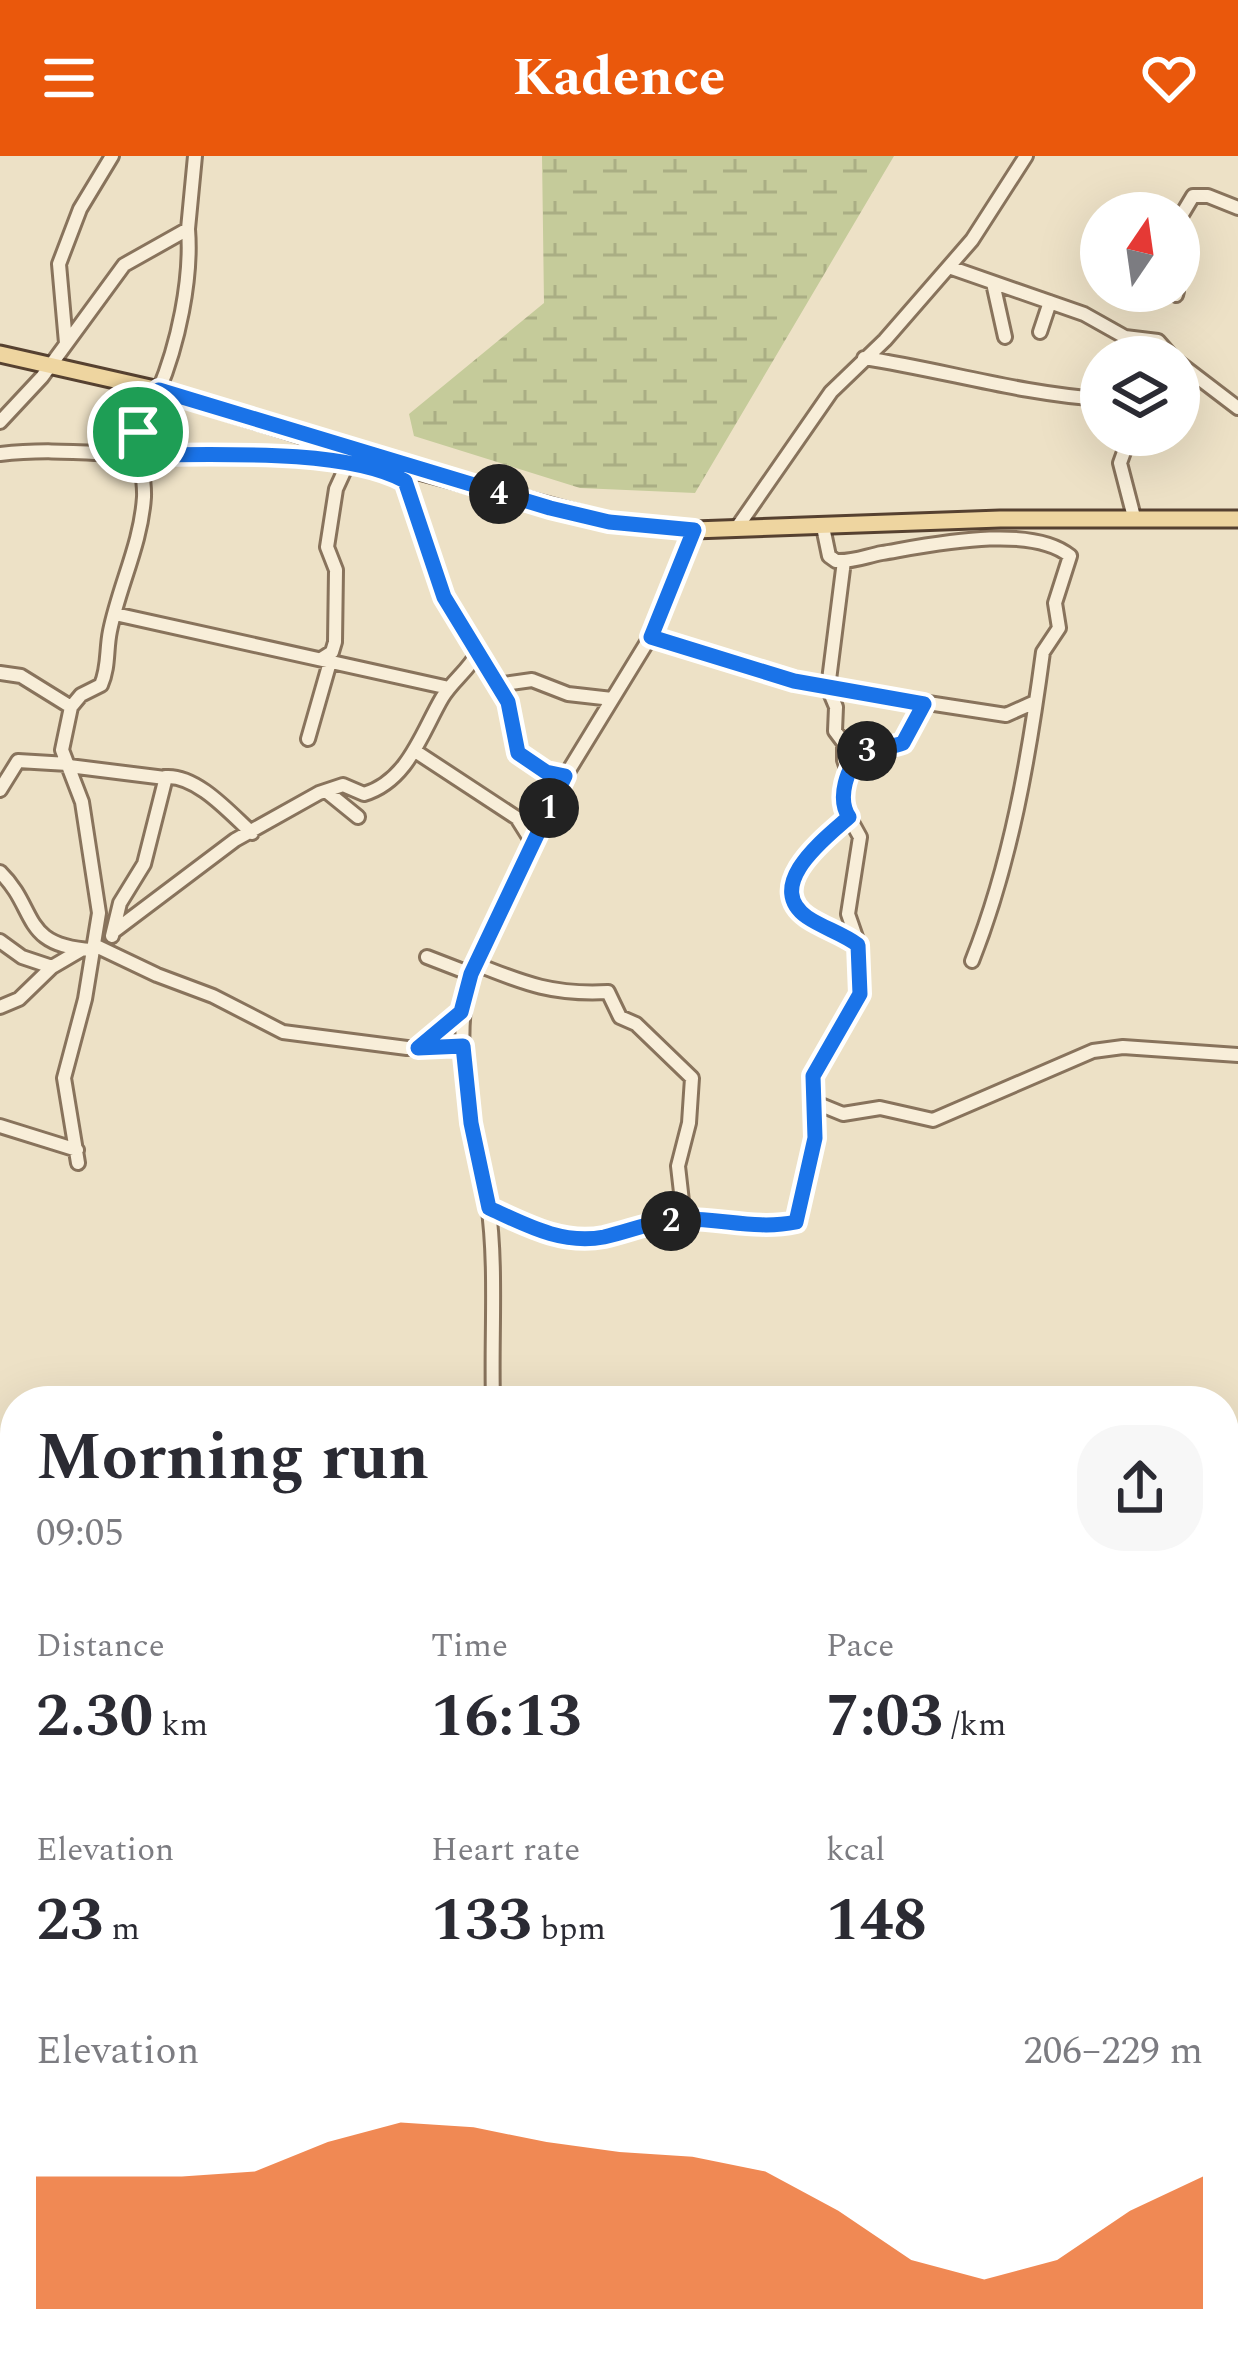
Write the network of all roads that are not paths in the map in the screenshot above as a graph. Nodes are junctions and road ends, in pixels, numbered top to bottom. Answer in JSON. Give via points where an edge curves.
{"nodes":[{"id":1,"x":112,"y":156,"type":"edge"},
{"id":2,"x":195,"y":156,"type":"edge"},
{"id":3,"x":1025,"y":156,"type":"edge"},
{"id":4,"x":1200,"y":196,"type":"edge"},
{"id":5,"x":1238,"y":208,"type":"edge"},
{"id":6,"x":188,"y":229,"type":"junction"},
{"id":7,"x":950,"y":267,"type":"junction"},
{"id":8,"x":993,"y":283,"type":"junction"},
{"id":9,"x":1050,"y":302,"type":"junction"},
{"id":10,"x":1040,"y":332,"type":"dead end"},
{"id":11,"x":1124,"y":336,"type":"edge"},
{"id":12,"x":1005,"y":337,"type":"dead end"},
{"id":13,"x":66,"y":344,"type":"junction"},
{"id":14,"x":0,"y":354,"type":"edge"},
{"id":15,"x":864,"y":358,"type":"junction"},
{"id":16,"x":50,"y":365,"type":"junction"},
{"id":17,"x":1200,"y":379,"type":"edge"},
{"id":18,"x":159,"y":390,"type":"junction"},
{"id":19,"x":1080,"y":396,"type":"edge"},
{"id":20,"x":1238,"y":408,"type":"edge"},
{"id":21,"x":0,"y":422,"type":"edge"},
{"id":22,"x":0,"y":454,"type":"edge"},
{"id":23,"x":141,"y":455,"type":"junction"},
{"id":24,"x":1121,"y":456,"type":"edge"},
{"id":25,"x":347,"y":465,"type":"junction"},
{"id":26,"x":403,"y":473,"type":"junction"},
{"id":27,"x":1134,"y":517,"type":"junction"},
{"id":28,"x":1237,"y":517,"type":"edge"},
{"id":29,"x":823,"y":527,"type":"junction"},
{"id":30,"x":736,"y":529,"type":"junction"},
{"id":31,"x":694,"y":530,"type":"junction"},
{"id":32,"x":844,"y":561,"type":"junction"},
{"id":33,"x":115,"y":614,"type":"junction"},
{"id":34,"x":651,"y":637,"type":"junction"},
{"id":35,"x":478,"y":652,"type":"junction"},
{"id":36,"x":325,"y":660,"type":"junction"},
{"id":37,"x":0,"y":673,"type":"edge"},
{"id":38,"x":497,"y":685,"type":"junction"},
{"id":39,"x":449,"y":688,"type":"junction"},
{"id":40,"x":828,"y":688,"type":"junction"},
{"id":41,"x":612,"y":699,"type":"junction"},
{"id":42,"x":1036,"y":701,"type":"junction"},
{"id":43,"x":924,"y":704,"type":"junction"},
{"id":44,"x":71,"y":707,"type":"junction"},
{"id":45,"x":308,"y":739,"type":"dead end"},
{"id":46,"x":416,"y":751,"type":"junction"},
{"id":47,"x":68,"y":765,"type":"junction"},
{"id":48,"x":565,"y":776,"type":"junction"},
{"id":49,"x":850,"y":776,"type":"junction"},
{"id":50,"x":165,"y":778,"type":"junction"},
{"id":51,"x":0,"y":790,"type":"edge"},
{"id":52,"x":326,"y":791,"type":"junction"},
{"id":53,"x":358,"y":817,"type":"dead end"},
{"id":54,"x":849,"y":817,"type":"junction"},
{"id":55,"x":252,"y":832,"type":"junction"},
{"id":56,"x":534,"y":845,"type":"junction"},
{"id":57,"x":0,"y":872,"type":"edge"},
{"id":58,"x":113,"y":932,"type":"junction"},
{"id":59,"x":0,"y":941,"type":"edge"},
{"id":60,"x":858,"y":945,"type":"junction"},
{"id":61,"x":93,"y":949,"type":"junction"},
{"id":62,"x":427,"y":958,"type":"dead end"},
{"id":63,"x":972,"y":961,"type":"dead end"},
{"id":64,"x":52,"y":967,"type":"junction"},
{"id":65,"x":473,"y":969,"type":"junction"},
{"id":66,"x":0,"y":1007,"type":"edge"},
{"id":67,"x":461,"y":1012,"type":"junction"},
{"id":68,"x":463,"y":1046,"type":"junction"},
{"id":69,"x":418,"y":1048,"type":"junction"},
{"id":70,"x":1238,"y":1055,"type":"edge"},
{"id":71,"x":816,"y":1103,"type":"junction"},
{"id":72,"x":0,"y":1126,"type":"edge"},
{"id":73,"x":489,"y":1208,"type":"junction"},
{"id":74,"x":684,"y":1219,"type":"junction"},
{"id":75,"x":493,"y":1386,"type":"edge"}],
"edges":[{"from":1,"to":13,"type":"street","via":[[59,264]]},
{"from":2,"to":6,"type":"street"},
{"from":3,"to":7,"type":"street"},
{"from":4,"to":5,"type":"street"},
{"from":6,"to":13,"type":"street","via":[[124,266]]},
{"from":6,"to":18,"type":"street","via":[[187,269]]},
{"from":7,"to":8,"type":"street"},
{"from":7,"to":15,"type":"street"},
{"from":8,"to":9,"type":"street"},
{"from":8,"to":12,"type":"street"},
{"from":9,"to":10,"type":"street"},
{"from":9,"to":11,"type":"street"},
{"from":13,"to":16,"type":"street"},
{"from":14,"to":16,"type":"main road"},
{"from":15,"to":19,"type":"street"},
{"from":15,"to":30,"type":"street","via":[[805,426]]},
{"from":16,"to":18,"type":"main road"},
{"from":16,"to":21,"type":"street"},
{"from":17,"to":20,"type":"street"},
{"from":18,"to":23,"type":"street","via":[[139,427]]},
{"from":18,"to":26,"type":"main road"},
{"from":22,"to":23,"type":"street"},
{"from":23,"to":25,"type":"street"},
{"from":23,"to":33,"type":"street","via":[[143,509]]},
{"from":24,"to":27,"type":"street"},
{"from":25,"to":26,"type":"street"},
{"from":25,"to":36,"type":"street","via":[[327,547],[336,570],[335,642]]},
{"from":26,"to":31,"type":"main road","via":[[609,522]]},
{"from":26,"to":35,"type":"street","via":[[444,597]]},
{"from":27,"to":28,"type":"main road"},
{"from":27,"to":29,"type":"main road"},
{"from":29,"to":30,"type":"main road"},
{"from":29,"to":32,"type":"street","via":[[829,556]]},
{"from":30,"to":31,"type":"main road"},
{"from":31,"to":34,"type":"street"},
{"from":32,"to":40,"type":"street"},
{"from":32,"to":42,"type":"street","via":[[978,539],[1066,551],[1070,563],[1055,603],[1059,628],[1042,652]]},
{"from":33,"to":36,"type":"street"},
{"from":33,"to":44,"type":"street","via":[[103,682]]},
{"from":34,"to":40,"type":"street"},
{"from":34,"to":41,"type":"street"},
{"from":35,"to":38,"type":"street"},
{"from":35,"to":39,"type":"street"},
{"from":36,"to":39,"type":"street"},
{"from":36,"to":45,"type":"street"},
{"from":37,"to":44,"type":"street","via":[[21,676]]},
{"from":38,"to":41,"type":"street","via":[[532,680]]},
{"from":38,"to":48,"type":"street","via":[[518,753]]},
{"from":39,"to":46,"type":"street"},
{"from":40,"to":43,"type":"street"},
{"from":40,"to":49,"type":"street"},
{"from":41,"to":48,"type":"street"},
{"from":42,"to":43,"type":"street","via":[[1006,715]]},
{"from":42,"to":63,"type":"street","via":[[1011,836]]},
{"from":43,"to":49,"type":"street","via":[[903,743],[867,751]]},
{"from":44,"to":47,"type":"street","via":[[62,750]]},
{"from":46,"to":52,"type":"street","via":[[371,793],[344,785]]},
{"from":46,"to":56,"type":"street","via":[[517,818]]},
{"from":47,"to":50,"type":"street"},
{"from":47,"to":51,"type":"street","via":[[18,760]]},
{"from":47,"to":61,"type":"street","via":[[98,898]]},
{"from":48,"to":56,"type":"street"},
{"from":49,"to":54,"type":"street","via":[[843,801]]},
{"from":50,"to":55,"type":"street","via":[[193,785]]},
{"from":50,"to":58,"type":"street","via":[[146,858],[119,903]]},
{"from":52,"to":53,"type":"street"},
{"from":52,"to":55,"type":"street"},
{"from":54,"to":60,"type":"street","via":[[860,844],[848,914]]},
{"from":54,"to":60,"type":"street","via":[[802,860],[794,896],[807,916]]},
{"from":55,"to":58,"type":"street"},
{"from":56,"to":65,"type":"street"},
{"from":57,"to":61,"type":"street","via":[[44,936]]},
{"from":58,"to":61,"type":"street"},
{"from":59,"to":64,"type":"street"},
{"from":60,"to":71,"type":"street","via":[[860,994],[816,1068]]},
{"from":61,"to":64,"type":"street"},
{"from":61,"to":69,"type":"street","via":[[283,1031]]},
{"from":61,"to":72,"type":"street","via":[[64,1078],[78,1156]]},
{"from":62,"to":65,"type":"street"},
{"from":64,"to":66,"type":"street"},
{"from":65,"to":67,"type":"street"},
{"from":65,"to":74,"type":"street","via":[[549,991],[608,992],[620,1017],[693,1080],[678,1166]]},
{"from":67,"to":68,"type":"street"},
{"from":67,"to":69,"type":"street"},
{"from":68,"to":69,"type":"street"},
{"from":68,"to":73,"type":"street"},
{"from":70,"to":71,"type":"street","via":[[1093,1051],[933,1120],[880,1108],[843,1114]]},
{"from":71,"to":74,"type":"street","via":[[799,1220],[757,1227]]},
{"from":73,"to":74,"type":"street","via":[[572,1239]]},
{"from":73,"to":75,"type":"street"}]}
